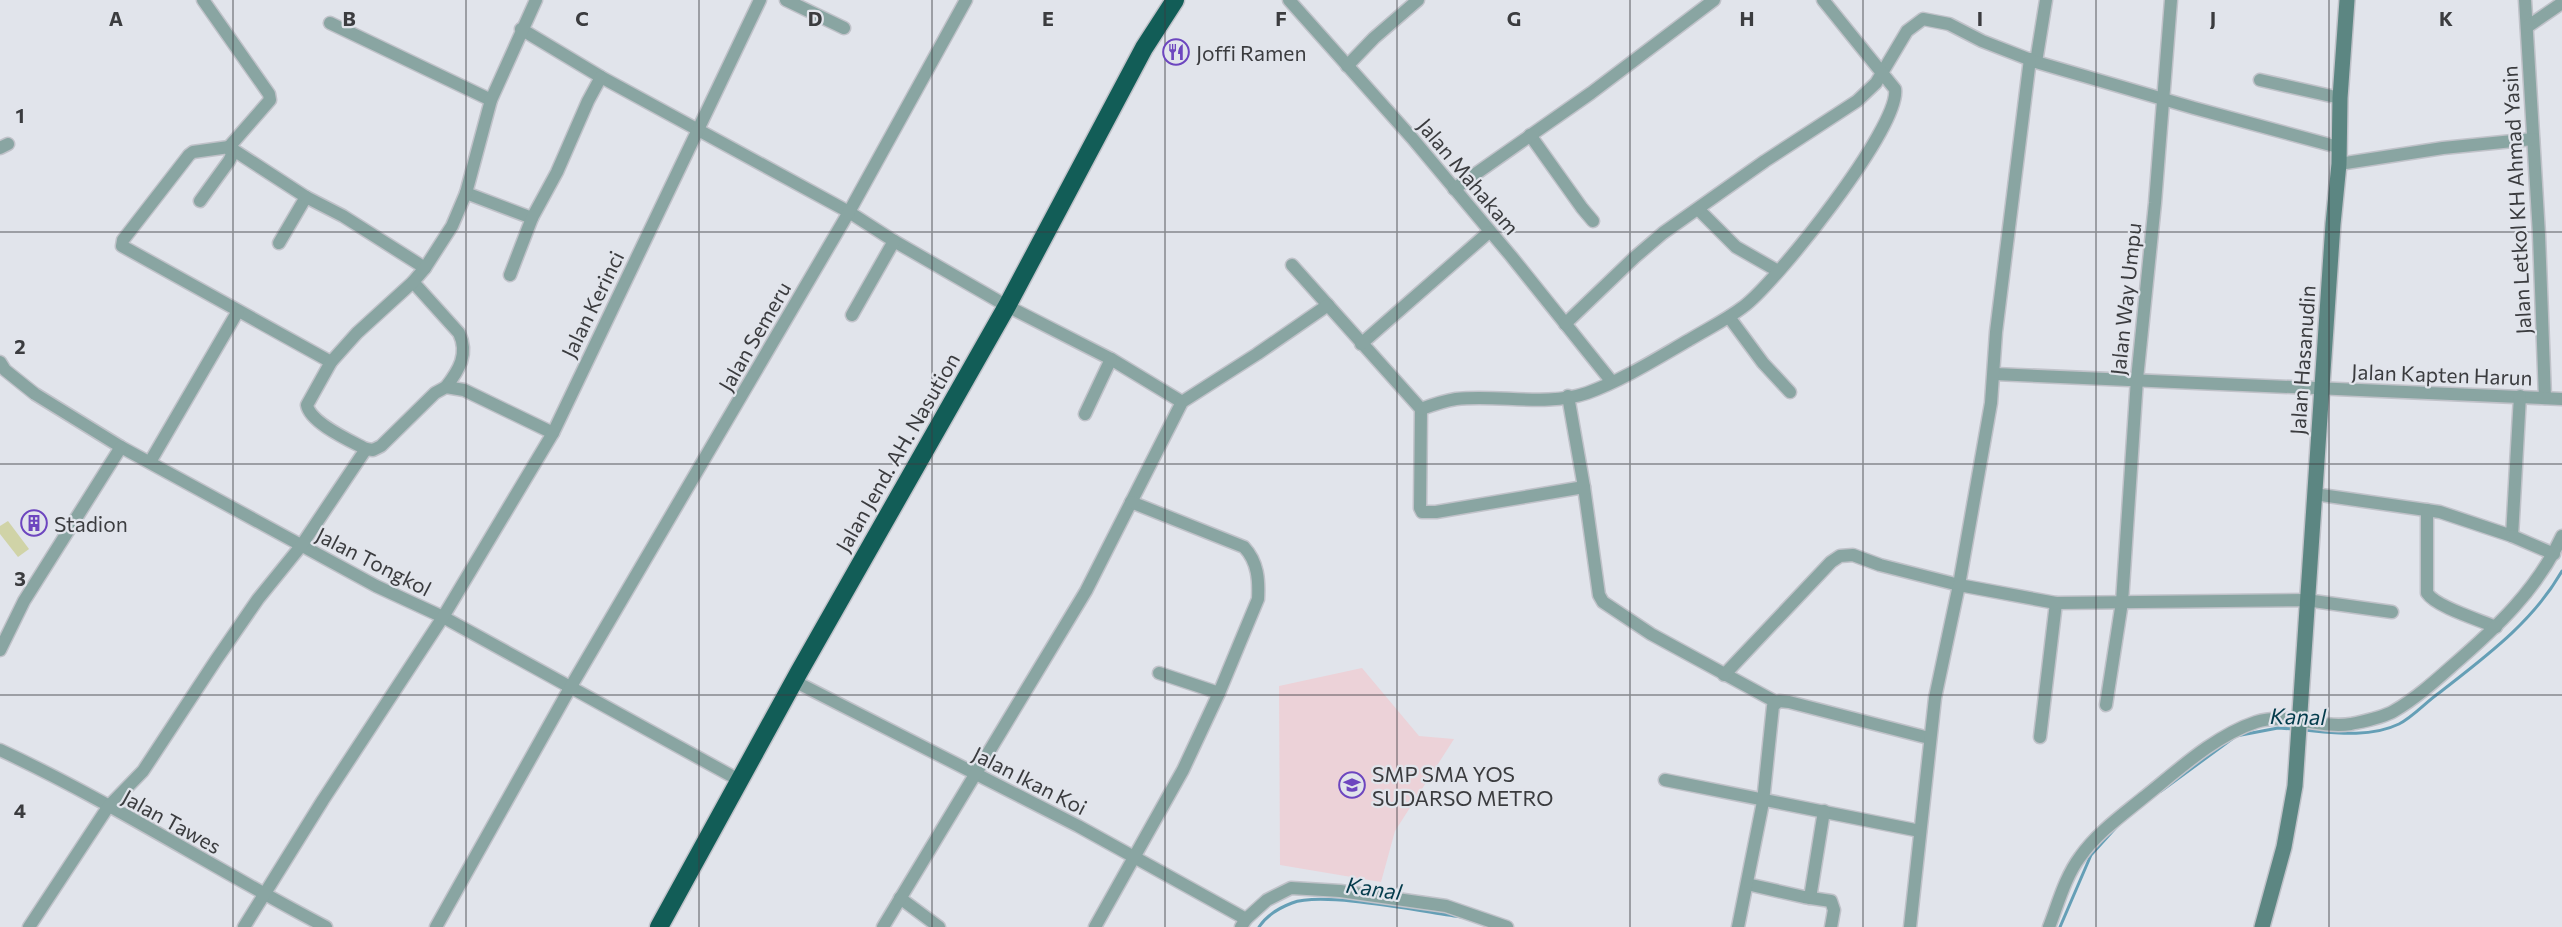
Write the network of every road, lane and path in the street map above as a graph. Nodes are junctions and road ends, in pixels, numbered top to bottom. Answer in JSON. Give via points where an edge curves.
{"nodes":[{"id":1,"x":203,"y":0,"type":"edge"},
{"id":2,"x":536,"y":0,"type":"edge"},
{"id":3,"x":760,"y":0,"type":"edge"},
{"id":4,"x":786,"y":0,"type":"edge"},
{"id":5,"x":966,"y":0,"type":"edge"},
{"id":6,"x":1175,"y":0,"type":"edge"},
{"id":7,"x":1289,"y":0,"type":"edge"},
{"id":8,"x":1418,"y":0,"type":"edge"},
{"id":9,"x":1714,"y":0,"type":"edge"},
{"id":10,"x":1823,"y":0,"type":"edge"},
{"id":11,"x":2046,"y":0,"type":"edge"},
{"id":12,"x":2171,"y":0,"type":"edge"},
{"id":13,"x":2347,"y":0,"type":"edge"},
{"id":14,"x":2525,"y":0,"type":"edge"},
{"id":15,"x":2562,"y":3,"type":"edge"},
{"id":16,"x":330,"y":23,"type":"dead end"},
{"id":17,"x":2527,"y":27,"type":"junction"},
{"id":18,"x":844,"y":28,"type":"dead end"},
{"id":19,"x":522,"y":29,"type":"junction"},
{"id":20,"x":2033,"y":60,"type":"junction"},
{"id":21,"x":1347,"y":66,"type":"junction"},
{"id":22,"x":1881,"y":74,"type":"junction"},
{"id":23,"x":601,"y":77,"type":"junction"},
{"id":24,"x":2260,"y":80,"type":"dead end"},
{"id":25,"x":2162,"y":98,"type":"junction"},
{"id":26,"x":2340,"y":98,"type":"junction"},
{"id":27,"x":491,"y":100,"type":"junction"},
{"id":28,"x":698,"y":131,"type":"junction"},
{"id":29,"x":1530,"y":135,"type":"junction"},
{"id":30,"x":2533,"y":139,"type":"junction"},
{"id":31,"x":229,"y":147,"type":"junction"},
{"id":32,"x":2338,"y":147,"type":"junction"},
{"id":33,"x":2339,"y":164,"type":"junction"},
{"id":34,"x":1454,"y":189,"type":"junction"},
{"id":35,"x":466,"y":193,"type":"junction"},
{"id":36,"x":306,"y":197,"type":"junction"},
{"id":37,"x":200,"y":201,"type":"dead end"},
{"id":38,"x":1698,"y":208,"type":"junction"},
{"id":39,"x":849,"y":212,"type":"junction"},
{"id":40,"x":532,"y":218,"type":"junction"},
{"id":41,"x":1593,"y":221,"type":"dead end"},
{"id":42,"x":1489,"y":232,"type":"junction"},
{"id":43,"x":894,"y":241,"type":"junction"},
{"id":44,"x":279,"y":243,"type":"dead end"},
{"id":45,"x":1292,"y":265,"type":"dead end"},
{"id":46,"x":425,"y":268,"type":"junction"},
{"id":47,"x":1778,"y":271,"type":"junction"},
{"id":48,"x":510,"y":275,"type":"dead end"},
{"id":49,"x":413,"y":282,"type":"junction"},
{"id":50,"x":1328,"y":305,"type":"junction"},
{"id":51,"x":1006,"y":306,"type":"junction"},
{"id":52,"x":238,"y":311,"type":"junction"},
{"id":53,"x":852,"y":315,"type":"dead end"},
{"id":54,"x":1729,"y":317,"type":"junction"},
{"id":55,"x":1565,"y":324,"type":"junction"},
{"id":56,"x":1361,"y":344,"type":"junction"},
{"id":57,"x":1111,"y":359,"type":"junction"},
{"id":58,"x":330,"y":362,"type":"junction"},
{"id":59,"x":2,"y":369,"type":"edge"},
{"id":60,"x":1995,"y":374,"type":"junction"},
{"id":61,"x":2136,"y":379,"type":"junction"},
{"id":62,"x":1612,"y":382,"type":"junction"},
{"id":63,"x":446,"y":387,"type":"junction"},
{"id":64,"x":2321,"y":389,"type":"junction"},
{"id":65,"x":1790,"y":392,"type":"dead end"},
{"id":66,"x":1568,"y":396,"type":"junction"},
{"id":67,"x":2520,"y":396,"type":"junction"},
{"id":68,"x":2545,"y":398,"type":"junction"},
{"id":69,"x":2562,"y":399,"type":"edge"},
{"id":70,"x":1182,"y":402,"type":"junction"},
{"id":71,"x":1421,"y":410,"type":"junction"},
{"id":72,"x":1085,"y":414,"type":"dead end"},
{"id":73,"x":553,"y":433,"type":"junction"},
{"id":74,"x":121,"y":447,"type":"junction"},
{"id":75,"x":366,"y":449,"type":"junction"},
{"id":76,"x":150,"y":462,"type":"junction"},
{"id":77,"x":1584,"y":487,"type":"junction"},
{"id":78,"x":2314,"y":494,"type":"junction"},
{"id":79,"x":1131,"y":502,"type":"junction"},
{"id":80,"x":2427,"y":510,"type":"junction"},
{"id":81,"x":2512,"y":536,"type":"junction"},
{"id":82,"x":2562,"y":536,"type":"edge"},
{"id":83,"x":302,"y":546,"type":"junction"},
{"id":84,"x":2554,"y":554,"type":"junction"},
{"id":85,"x":1959,"y":585,"type":"junction"},
{"id":86,"x":2306,"y":600,"type":"junction"},
{"id":87,"x":2122,"y":602,"type":"junction"},
{"id":88,"x":2056,"y":603,"type":"junction"},
{"id":89,"x":2392,"y":612,"type":"dead end"},
{"id":90,"x":443,"y":617,"type":"junction"},
{"id":91,"x":2496,"y":627,"type":"junction"},
{"id":92,"x":0,"y":650,"type":"edge"},
{"id":93,"x":1160,"y":673,"type":"dead end"},
{"id":94,"x":1724,"y":675,"type":"junction"},
{"id":95,"x":794,"y":681,"type":"junction"},
{"id":96,"x":570,"y":688,"type":"junction"},
{"id":97,"x":1219,"y":693,"type":"junction"},
{"id":98,"x":1776,"y":702,"type":"junction"},
{"id":99,"x":2106,"y":705,"type":"dead end"},
{"id":100,"x":2299,"y":722,"type":"junction"},
{"id":101,"x":2040,"y":737,"type":"dead end"},
{"id":102,"x":1929,"y":738,"type":"junction"},
{"id":103,"x":0,"y":750,"type":"edge"},
{"id":104,"x":976,"y":775,"type":"junction"},
{"id":105,"x":739,"y":780,"type":"junction"},
{"id":106,"x":1665,"y":780,"type":"dead end"},
{"id":107,"x":1763,"y":802,"type":"junction"},
{"id":108,"x":108,"y":807,"type":"junction"},
{"id":109,"x":1824,"y":811,"type":"junction"},
{"id":110,"x":1920,"y":831,"type":"junction"},
{"id":111,"x":1135,"y":856,"type":"junction"},
{"id":112,"x":1747,"y":884,"type":"junction"},
{"id":113,"x":263,"y":894,"type":"junction"},
{"id":114,"x":900,"y":898,"type":"junction"},
{"id":115,"x":1810,"y":898,"type":"junction"},
{"id":116,"x":1244,"y":923,"type":"edge"},
{"id":117,"x":29,"y":927,"type":"edge"},
{"id":118,"x":243,"y":927,"type":"edge"},
{"id":119,"x":326,"y":927,"type":"edge"},
{"id":120,"x":436,"y":927,"type":"edge"},
{"id":121,"x":659,"y":927,"type":"edge"},
{"id":122,"x":883,"y":927,"type":"edge"},
{"id":123,"x":939,"y":927,"type":"edge"},
{"id":124,"x":1095,"y":927,"type":"edge"},
{"id":125,"x":1507,"y":927,"type":"edge"},
{"id":126,"x":1738,"y":927,"type":"edge"},
{"id":127,"x":1831,"y":927,"type":"edge"},
{"id":128,"x":1910,"y":927,"type":"edge"},
{"id":129,"x":2049,"y":927,"type":"edge"},
{"id":130,"x":2262,"y":927,"type":"edge"}],
"edges":[{"from":1,"to":31,"type":"street","via":[[270,97]]},
{"from":2,"to":19,"type":"street"},
{"from":3,"to":28,"type":"street","name":"Jalan Kerinci"},
{"from":4,"to":18,"type":"street"},
{"from":5,"to":39,"type":"street","name":"Jalan Semeru"},
{"from":6,"to":51,"type":"highway","name":"Jalan Jend. AH. Nasution","via":[[1144,48]]},
{"from":7,"to":21,"type":"street","name":"Jalan Mahakam"},
{"from":8,"to":21,"type":"street"},
{"from":9,"to":29,"type":"street"},
{"from":10,"to":22,"type":"street"},
{"from":11,"to":20,"type":"street"},
{"from":12,"to":25,"type":"street","name":"Jalan Way Umpu"},
{"from":13,"to":26,"type":"main road","name":"Jalan Hasanudin"},
{"from":14,"to":17,"type":"street","name":"Jalan Letkol KH Ahmad Yasin"},
{"from":15,"to":17,"type":"street"},
{"from":16,"to":27,"type":"street"},
{"from":17,"to":30,"type":"street","name":"Jalan Letkol KH Ahmad Yasin"},
{"from":19,"to":23,"type":"street"},
{"from":19,"to":27,"type":"street"},
{"from":20,"to":22,"type":"street","via":[[1949,24],[1923,19],[1907,31]]},
{"from":20,"to":25,"type":"street"},
{"from":20,"to":60,"type":"street","via":[[1996,332]]},
{"from":21,"to":34,"type":"street","name":"Jalan Mahakam"},
{"from":22,"to":38,"type":"street","via":[[1857,100]]},
{"from":22,"to":47,"type":"street","via":[[1895,91],[1887,118],[1844,190]]},
{"from":23,"to":28,"type":"street"},
{"from":23,"to":40,"type":"street"},
{"from":24,"to":26,"type":"street"},
{"from":25,"to":32,"type":"street"},
{"from":25,"to":61,"type":"street","name":"Jalan Way Umpu"},
{"from":26,"to":32,"type":"main road","name":"Jalan Hasanudin"},
{"from":27,"to":35,"type":"street"},
{"from":28,"to":39,"type":"street"},
{"from":28,"to":73,"type":"street","name":"Jalan Kerinci"},
{"from":29,"to":34,"type":"street"},
{"from":29,"to":41,"type":"street"},
{"from":30,"to":33,"type":"street"},
{"from":30,"to":68,"type":"street","name":"Jalan Letkol KH Ahmad Yasin"},
{"from":31,"to":36,"type":"street"},
{"from":31,"to":37,"type":"street","via":[[230,161]]},
{"from":31,"to":52,"type":"street","via":[[189,155],[121,244]]},
{"from":32,"to":33,"type":"main road","name":"Jalan Hasanudin"},
{"from":33,"to":64,"type":"main road","name":"Jalan Hasanudin"},
{"from":34,"to":42,"type":"street","name":"Jalan Mahakam"},
{"from":35,"to":40,"type":"street"},
{"from":35,"to":46,"type":"street","via":[[452,226]]},
{"from":36,"to":44,"type":"street"},
{"from":36,"to":46,"type":"street"},
{"from":38,"to":47,"type":"street","via":[[1736,246]]},
{"from":38,"to":55,"type":"street","via":[[1635,257]]},
{"from":39,"to":43,"type":"street"},
{"from":39,"to":96,"type":"street","name":"Jalan Semeru"},
{"from":40,"to":48,"type":"street"},
{"from":42,"to":55,"type":"street","name":"Jalan Mahakam"},
{"from":42,"to":56,"type":"street"},
{"from":43,"to":51,"type":"street"},
{"from":43,"to":53,"type":"street"},
{"from":45,"to":50,"type":"street"},
{"from":46,"to":49,"type":"street"},
{"from":47,"to":54,"type":"street","via":[[1765,288]]},
{"from":49,"to":58,"type":"street"},
{"from":49,"to":63,"type":"street","via":[[464,342],[463,359]]},
{"from":50,"to":56,"type":"street"},
{"from":50,"to":70,"type":"street"},
{"from":51,"to":57,"type":"street"},
{"from":51,"to":95,"type":"highway","name":"Jalan Jend. AH. Nasution"},
{"from":52,"to":58,"type":"street"},
{"from":52,"to":76,"type":"street"},
{"from":54,"to":62,"type":"street"},
{"from":54,"to":65,"type":"street"},
{"from":55,"to":62,"type":"street","name":"Jalan Mahakam"},
{"from":56,"to":71,"type":"street"},
{"from":57,"to":70,"type":"street"},
{"from":57,"to":72,"type":"street"},
{"from":58,"to":75,"type":"street","via":[[308,410],[320,423]]},
{"from":59,"to":74,"type":"street","name":"Jalan Tongkol","via":[[34,394]]},
{"from":60,"to":61,"type":"street","name":"Jalan Kapten Harun"},
{"from":60,"to":85,"type":"street"},
{"from":61,"to":64,"type":"street","name":"Jalan Kapten Harun"},
{"from":61,"to":87,"type":"street","name":"Jalan Way Umpu"},
{"from":62,"to":66,"type":"street"},
{"from":63,"to":73,"type":"street","via":[[464,390]]},
{"from":63,"to":75,"type":"street","via":[[381,446]]},
{"from":64,"to":67,"type":"street","name":"Jalan Kapten Harun"},
{"from":64,"to":78,"type":"main road","name":"Jalan Hasanudin"},
{"from":66,"to":71,"type":"street","via":[[1456,399]]},
{"from":66,"to":77,"type":"street"},
{"from":67,"to":68,"type":"street","name":"Jalan Kapten Harun"},
{"from":67,"to":81,"type":"street"},
{"from":68,"to":69,"type":"street","name":"Jalan Kapten Harun"},
{"from":70,"to":79,"type":"street"},
{"from":71,"to":77,"type":"street","via":[[1422,512]]},
{"from":73,"to":90,"type":"street","name":"Jalan Kerinci"},
{"from":74,"to":76,"type":"street","name":"Jalan Tongkol"},
{"from":74,"to":92,"type":"street","via":[[24,602]]},
{"from":75,"to":83,"type":"street"},
{"from":76,"to":83,"type":"street","name":"Jalan Tongkol"},
{"from":77,"to":94,"type":"street","via":[[1603,602]]},
{"from":78,"to":80,"type":"street"},
{"from":78,"to":86,"type":"main road","name":"Jalan Hasanudin"},
{"from":79,"to":97,"type":"street","via":[[1244,547],[1255,562],[1258,599]]},
{"from":79,"to":104,"type":"street","via":[[1086,591]]},
{"from":80,"to":81,"type":"street"},
{"from":80,"to":91,"type":"street","via":[[2427,593],[2441,604]]},
{"from":81,"to":84,"type":"street"},
{"from":82,"to":84,"type":"street"},
{"from":83,"to":90,"type":"street","name":"Jalan Tongkol"},
{"from":83,"to":108,"type":"street","via":[[258,599],[143,771]]},
{"from":84,"to":91,"type":"street","via":[[2535,584]]},
{"from":85,"to":88,"type":"street"},
{"from":85,"to":94,"type":"street","via":[[1853,555],[1840,556]]},
{"from":85,"to":102,"type":"street"},
{"from":86,"to":87,"type":"street"},
{"from":86,"to":89,"type":"street"},
{"from":86,"to":100,"type":"main road","name":"Jalan Hasanudin"},
{"from":87,"to":88,"type":"street"},
{"from":87,"to":99,"type":"street","name":"Jalan Way Umpu"},
{"from":88,"to":101,"type":"street"},
{"from":90,"to":96,"type":"street","name":"Jalan Tongkol"},
{"from":90,"to":113,"type":"street","name":"Jalan Kerinci"},
{"from":91,"to":100,"type":"street","via":[[2395,711],[2347,725]]},
{"from":93,"to":97,"type":"street"},
{"from":94,"to":98,"type":"street"},
{"from":95,"to":104,"type":"street","name":"Jalan Ikan Koi"},
{"from":95,"to":105,"type":"highway","name":"Jalan Jend. AH. Nasution"},
{"from":96,"to":105,"type":"street","name":"Jalan Tongkol"},
{"from":96,"to":120,"type":"street","name":"Jalan Semeru"},
{"from":97,"to":111,"type":"street","via":[[1183,770]]},
{"from":98,"to":102,"type":"street"},
{"from":98,"to":107,"type":"street","via":[[1772,708]]},
{"from":100,"to":129,"type":"street","via":[[2257,722],[2232,733],[2114,821],[2080,856]]},
{"from":100,"to":130,"type":"main road","name":"Jalan Hasanudin","via":[[2290,814]]},
{"from":102,"to":110,"type":"street"},
{"from":103,"to":108,"type":"street","name":"Jalan Tawes","via":[[66,781]]},
{"from":104,"to":111,"type":"street","name":"Jalan Ikan Koi"},
{"from":104,"to":114,"type":"street"},
{"from":105,"to":121,"type":"highway","name":"Jalan Jend. AH. Nasution"},
{"from":106,"to":107,"type":"street"},
{"from":107,"to":109,"type":"street"},
{"from":107,"to":112,"type":"street"},
{"from":108,"to":113,"type":"street","name":"Jalan Tawes"},
{"from":108,"to":117,"type":"street"},
{"from":109,"to":110,"type":"street"},
{"from":109,"to":115,"type":"street"},
{"from":110,"to":128,"type":"street"},
{"from":111,"to":116,"type":"street","name":"Jalan Ikan Koi"},
{"from":111,"to":124,"type":"street"},
{"from":112,"to":115,"type":"street"},
{"from":112,"to":126,"type":"street"},
{"from":113,"to":118,"type":"street","name":"Jalan Kerinci"},
{"from":113,"to":119,"type":"street","name":"Jalan Tawes"},
{"from":114,"to":122,"type":"street"},
{"from":114,"to":123,"type":"street"},
{"from":115,"to":127,"type":"street","via":[[1832,902]]},
{"from":116,"to":125,"type":"street","via":[[1267,900],[1291,888],[1446,906]]}]}
